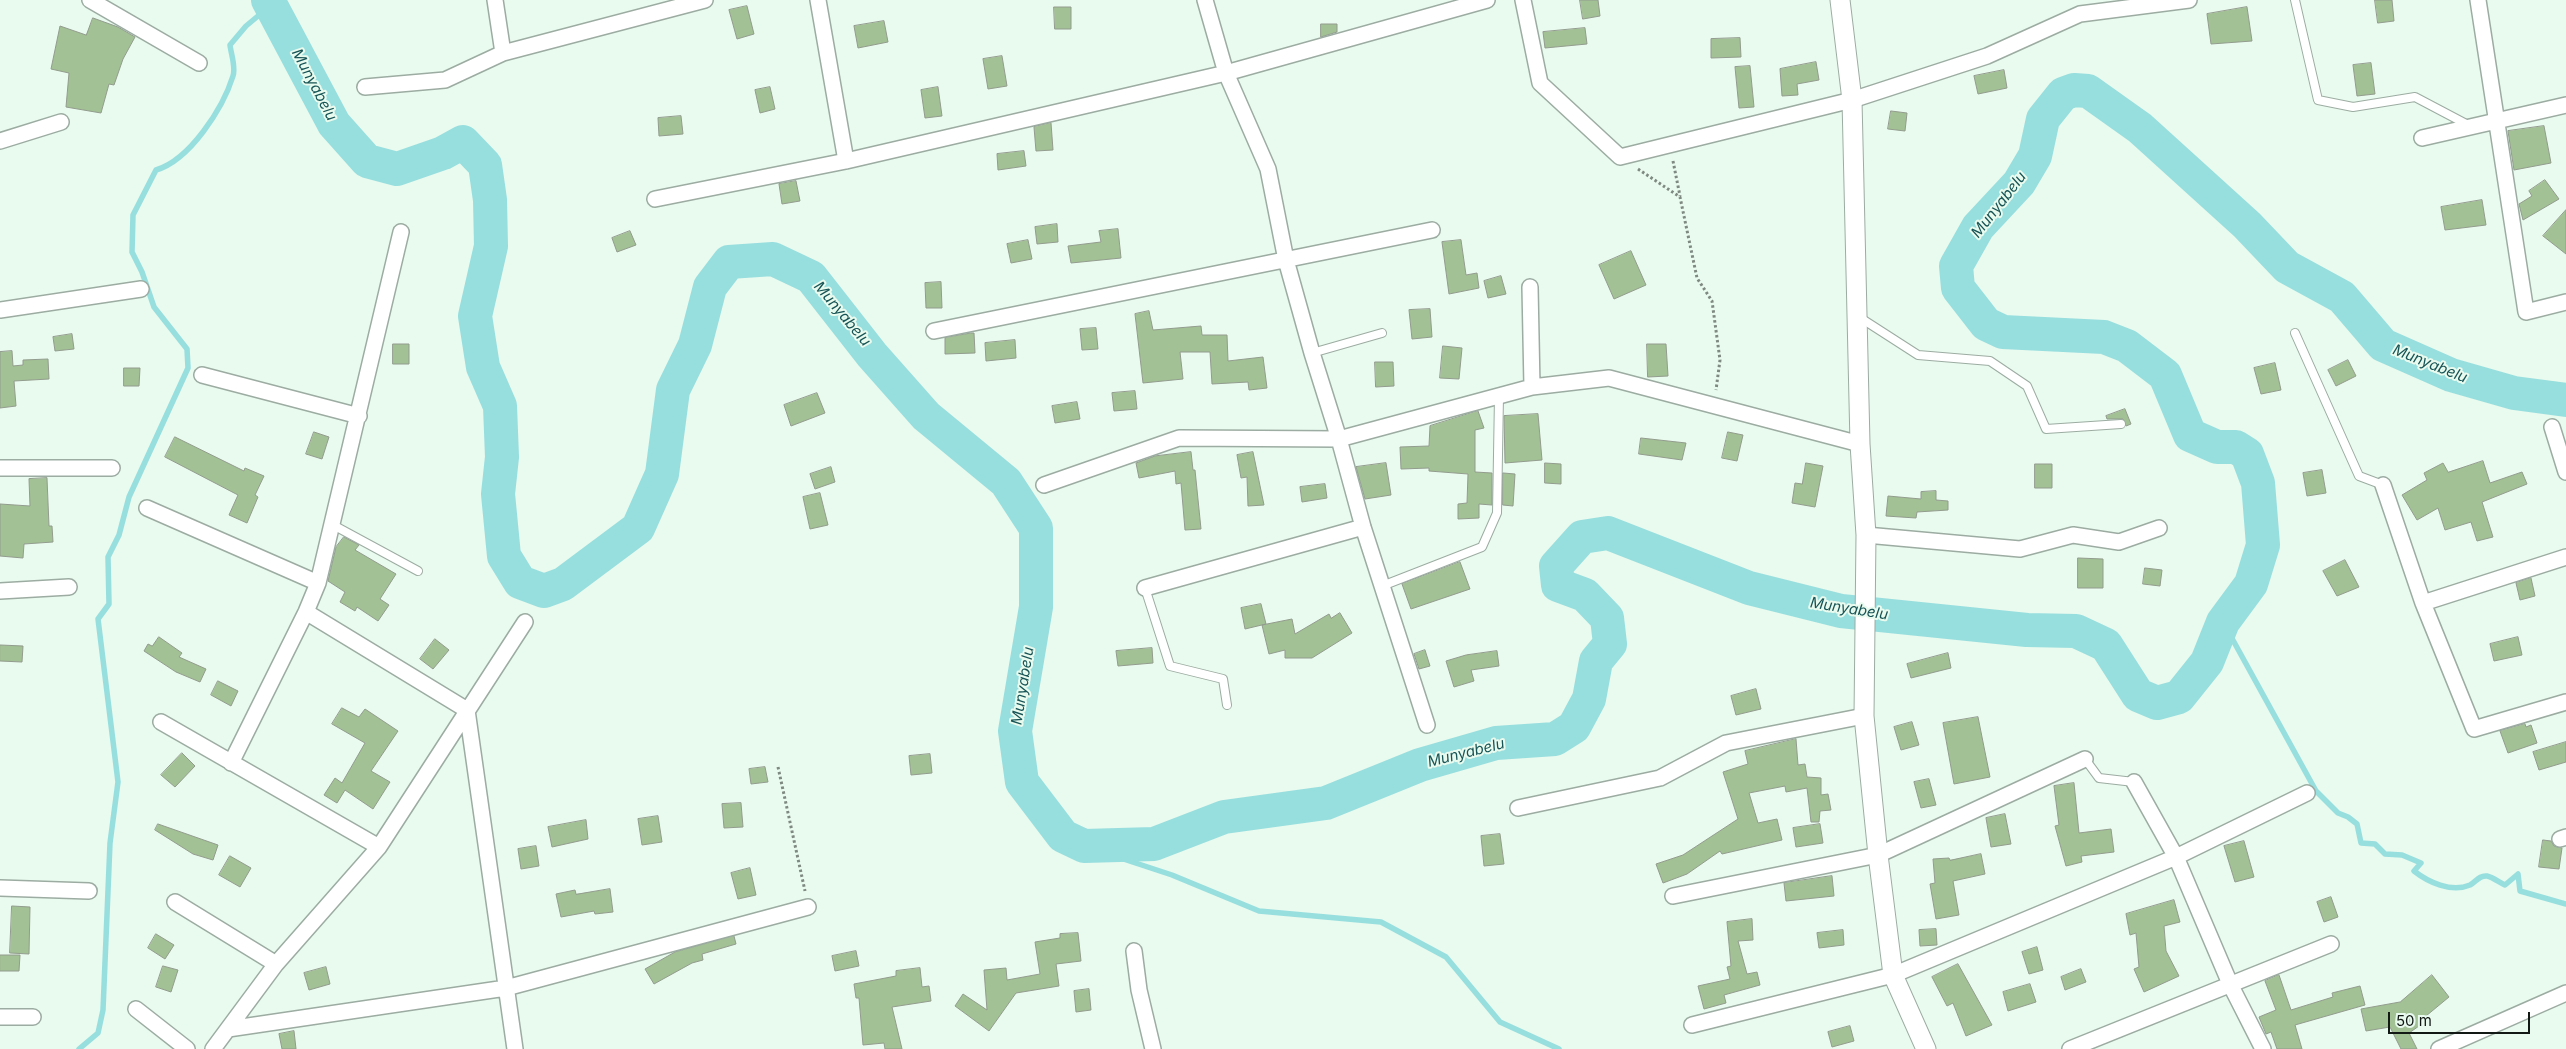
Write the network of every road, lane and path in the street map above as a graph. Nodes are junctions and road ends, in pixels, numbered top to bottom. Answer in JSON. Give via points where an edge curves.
{"nodes":[{"id":1,"x":90,"y":0,"type":"edge"},
{"id":2,"x":495,"y":0,"type":"edge"},
{"id":3,"x":705,"y":0,"type":"edge"},
{"id":4,"x":818,"y":0,"type":"edge"},
{"id":5,"x":1206,"y":0,"type":"edge"},
{"id":6,"x":1487,"y":0,"type":"edge"},
{"id":7,"x":1523,"y":0,"type":"edge"},
{"id":8,"x":1840,"y":0,"type":"edge"},
{"id":9,"x":2189,"y":0,"type":"edge"},
{"id":10,"x":2295,"y":0,"type":"edge"},
{"id":11,"x":2478,"y":0,"type":"edge"},
{"id":12,"x":2144,"y":3,"type":"edge"},
{"id":13,"x":503,"y":53,"type":"junction"},
{"id":14,"x":199,"y":63,"type":"dead end"},
{"id":15,"x":1226,"y":73,"type":"junction"},
{"id":16,"x":366,"y":87,"type":"dead end"},
{"id":17,"x":1852,"y":100,"type":"junction"},
{"id":18,"x":2566,"y":105,"type":"edge"},
{"id":19,"x":61,"y":122,"type":"dead end"},
{"id":20,"x":2498,"y":123,"type":"junction"},
{"id":21,"x":2472,"y":127,"type":"junction"},
{"id":22,"x":2422,"y":138,"type":"dead end"},
{"id":23,"x":0,"y":142,"type":"edge"},
{"id":24,"x":1670,"y":145,"type":"junction"},
{"id":25,"x":1620,"y":158,"type":"junction"},
{"id":26,"x":846,"y":161,"type":"junction"},
{"id":27,"x":1680,"y":197,"type":"junction"},
{"id":28,"x":655,"y":199,"type":"dead end"},
{"id":29,"x":1432,"y":230,"type":"dead end"},
{"id":30,"x":401,"y":232,"type":"dead end"},
{"id":31,"x":1286,"y":260,"type":"junction"},
{"id":32,"x":1530,"y":287,"type":"dead end"},
{"id":33,"x":141,"y":289,"type":"dead end"},
{"id":34,"x":2566,"y":302,"type":"edge"},
{"id":35,"x":0,"y":310,"type":"edge"},
{"id":36,"x":1857,"y":316,"type":"junction"},
{"id":37,"x":934,"y":331,"type":"dead end"},
{"id":38,"x":1382,"y":333,"type":"dead end"},
{"id":39,"x":2295,"y":333,"type":"dead end"},
{"id":40,"x":1312,"y":353,"type":"junction"},
{"id":41,"x":202,"y":375,"type":"dead end"},
{"id":42,"x":1532,"y":388,"type":"junction"},
{"id":43,"x":1499,"y":396,"type":"junction"},
{"id":44,"x":1714,"y":405,"type":"junction"},
{"id":45,"x":359,"y":416,"type":"junction"},
{"id":46,"x":2121,"y":424,"type":"dead end"},
{"id":47,"x":2552,"y":427,"type":"dead end"},
{"id":48,"x":1339,"y":439,"type":"junction"},
{"id":49,"x":1860,"y":444,"type":"junction"},
{"id":50,"x":0,"y":468,"type":"edge"},
{"id":51,"x":112,"y":468,"type":"dead end"},
{"id":52,"x":2566,"y":472,"type":"edge"},
{"id":53,"x":1044,"y":485,"type":"dead end"},
{"id":54,"x":2383,"y":485,"type":"joint"},
{"id":55,"x":147,"y":508,"type":"dead end"},
{"id":56,"x":334,"y":525,"type":"junction"},
{"id":57,"x":1362,"y":527,"type":"junction"},
{"id":58,"x":2159,"y":528,"type":"dead end"},
{"id":59,"x":1866,"y":535,"type":"junction"},
{"id":60,"x":2566,"y":557,"type":"edge"},
{"id":61,"x":418,"y":571,"type":"dead end"},
{"id":62,"x":318,"y":583,"type":"junction"},
{"id":63,"x":1382,"y":586,"type":"junction"},
{"id":64,"x":69,"y":588,"type":"dead end"},
{"id":65,"x":1145,"y":588,"type":"joint"},
{"id":66,"x":0,"y":591,"type":"edge"},
{"id":67,"x":2423,"y":603,"type":"junction"},
{"id":68,"x":306,"y":612,"type":"junction"},
{"id":69,"x":526,"y":622,"type":"dead end"},
{"id":70,"x":2566,"y":702,"type":"edge"},
{"id":71,"x":1227,"y":705,"type":"dead end"},
{"id":72,"x":467,"y":710,"type":"junction"},
{"id":73,"x":1864,"y":716,"type":"junction"},
{"id":74,"x":161,"y":722,"type":"dead end"},
{"id":75,"x":1428,"y":725,"type":"dead end"},
{"id":76,"x":2085,"y":758,"type":"joint"},
{"id":77,"x":231,"y":763,"type":"junction"},
{"id":78,"x":778,"y":767,"type":"dead end"},
{"id":79,"x":2134,"y":782,"type":"joint"},
{"id":80,"x":2307,"y":793,"type":"dead end"},
{"id":81,"x":1518,"y":808,"type":"dead end"},
{"id":82,"x":379,"y":846,"type":"junction"},
{"id":83,"x":1878,"y":855,"type":"junction"},
{"id":84,"x":2176,"y":857,"type":"junction"},
{"id":85,"x":0,"y":888,"type":"edge"},
{"id":86,"x":89,"y":891,"type":"dead end"},
{"id":87,"x":1673,"y":896,"type":"dead end"},
{"id":88,"x":175,"y":902,"type":"dead end"},
{"id":89,"x":808,"y":906,"type":"joint"},
{"id":90,"x":2332,"y":944,"type":"dead end"},
{"id":91,"x":1134,"y":951,"type":"dead end"},
{"id":92,"x":276,"y":964,"type":"junction"},
{"id":93,"x":1893,"y":975,"type":"junction"},
{"id":94,"x":2231,"y":986,"type":"junction"},
{"id":95,"x":506,"y":988,"type":"junction"},
{"id":96,"x":2566,"y":993,"type":"edge"},
{"id":97,"x":136,"y":1009,"type":"dead end"},
{"id":98,"x":0,"y":1017,"type":"edge"},
{"id":99,"x":32,"y":1017,"type":"dead end"},
{"id":100,"x":1692,"y":1025,"type":"dead end"},
{"id":101,"x":228,"y":1029,"type":"junction"},
{"id":102,"x":187,"y":1049,"type":"edge"},
{"id":103,"x":212,"y":1049,"type":"edge"},
{"id":104,"x":515,"y":1049,"type":"edge"},
{"id":105,"x":1153,"y":1049,"type":"edge"},
{"id":106,"x":1926,"y":1049,"type":"edge"},
{"id":107,"x":2070,"y":1049,"type":"edge"},
{"id":108,"x":2263,"y":1049,"type":"edge"},
{"id":109,"x":2440,"y":1049,"type":"edge"}],
"edges":[{"from":1,"to":14,"type":"street"},
{"from":2,"to":13,"type":"street"},
{"from":3,"to":13,"type":"street"},
{"from":4,"to":26,"type":"street"},
{"from":5,"to":15,"type":"street"},
{"from":6,"to":15,"type":"street"},
{"from":7,"to":25,"type":"street","via":[[1540,83]]},
{"from":8,"to":17,"type":"street"},
{"from":9,"to":12,"type":"street"},
{"from":10,"to":21,"type":"lane","via":[[2318,100],[2353,107],[2415,97]]},
{"from":11,"to":20,"type":"street"},
{"from":12,"to":17,"type":"street","via":[[2080,14],[1987,56]]},
{"from":13,"to":16,"type":"street","via":[[445,80]]},
{"from":15,"to":26,"type":"street"},
{"from":15,"to":31,"type":"street","via":[[1268,169]]},
{"from":17,"to":24,"type":"street"},
{"from":17,"to":36,"type":"street"},
{"from":18,"to":20,"type":"street"},
{"from":19,"to":23,"type":"street"},
{"from":20,"to":21,"type":"street"},
{"from":20,"to":34,"type":"street","via":[[2526,312]]},
{"from":21,"to":22,"type":"street"},
{"from":24,"to":25,"type":"street"},
{"from":24,"to":27,"type":"path"},
{"from":25,"to":27,"type":"path"},
{"from":26,"to":28,"type":"street"},
{"from":27,"to":44,"type":"path","via":[[1696,278],[1712,301],[1720,360]]},
{"from":29,"to":31,"type":"street"},
{"from":30,"to":45,"type":"street"},
{"from":31,"to":37,"type":"street"},
{"from":31,"to":40,"type":"street"},
{"from":32,"to":42,"type":"street"},
{"from":33,"to":35,"type":"street"},
{"from":36,"to":46,"type":"lane","via":[[1918,355],[1990,361],[2027,386],[2046,429]]},
{"from":36,"to":49,"type":"street"},
{"from":38,"to":40,"type":"lane"},
{"from":39,"to":54,"type":"lane","via":[[2359,476]]},
{"from":40,"to":48,"type":"street"},
{"from":41,"to":45,"type":"street"},
{"from":42,"to":43,"type":"street"},
{"from":42,"to":44,"type":"street","via":[[1609,378]]},
{"from":43,"to":48,"type":"street"},
{"from":43,"to":63,"type":"lane","via":[[1497,513],[1482,547]]},
{"from":44,"to":49,"type":"street"},
{"from":45,"to":56,"type":"street"},
{"from":47,"to":52,"type":"street"},
{"from":48,"to":53,"type":"street","via":[[1179,438]]},
{"from":48,"to":57,"type":"street"},
{"from":49,"to":59,"type":"street"},
{"from":50,"to":51,"type":"street"},
{"from":54,"to":67,"type":"street"},
{"from":55,"to":62,"type":"street"},
{"from":56,"to":61,"type":"lane"},
{"from":56,"to":62,"type":"street"},
{"from":57,"to":63,"type":"street"},
{"from":57,"to":65,"type":"street"},
{"from":58,"to":59,"type":"street","via":[[2119,542],[2073,535],[2020,549]]},
{"from":59,"to":73,"type":"street"},
{"from":60,"to":67,"type":"street"},
{"from":62,"to":68,"type":"street"},
{"from":63,"to":75,"type":"street"},
{"from":64,"to":66,"type":"street"},
{"from":65,"to":71,"type":"lane","via":[[1170,666],[1223,678]]},
{"from":67,"to":70,"type":"street","via":[[2474,729]]},
{"from":68,"to":72,"type":"street"},
{"from":68,"to":77,"type":"street"},
{"from":69,"to":72,"type":"street"},
{"from":72,"to":82,"type":"street"},
{"from":72,"to":95,"type":"street"},
{"from":73,"to":81,"type":"street","via":[[1726,743],[1660,778]]},
{"from":73,"to":83,"type":"street"},
{"from":74,"to":77,"type":"street"},
{"from":76,"to":79,"type":"lane","via":[[2098,778]]},
{"from":76,"to":83,"type":"street"},
{"from":77,"to":82,"type":"street"},
{"from":78,"to":89,"type":"path"},
{"from":79,"to":84,"type":"street"},
{"from":80,"to":84,"type":"street"},
{"from":82,"to":92,"type":"street"},
{"from":83,"to":87,"type":"street"},
{"from":83,"to":93,"type":"street"},
{"from":84,"to":93,"type":"street"},
{"from":84,"to":94,"type":"street"},
{"from":85,"to":86,"type":"street"},
{"from":88,"to":92,"type":"street"},
{"from":89,"to":95,"type":"street"},
{"from":90,"to":94,"type":"street"},
{"from":91,"to":105,"type":"street"},
{"from":92,"to":101,"type":"street"},
{"from":93,"to":100,"type":"street"},
{"from":93,"to":106,"type":"street"},
{"from":94,"to":107,"type":"street"},
{"from":94,"to":108,"type":"street"},
{"from":95,"to":101,"type":"street"},
{"from":95,"to":104,"type":"street"},
{"from":96,"to":109,"type":"street"},
{"from":97,"to":102,"type":"street"},
{"from":98,"to":99,"type":"street"},
{"from":101,"to":103,"type":"street"}]}
